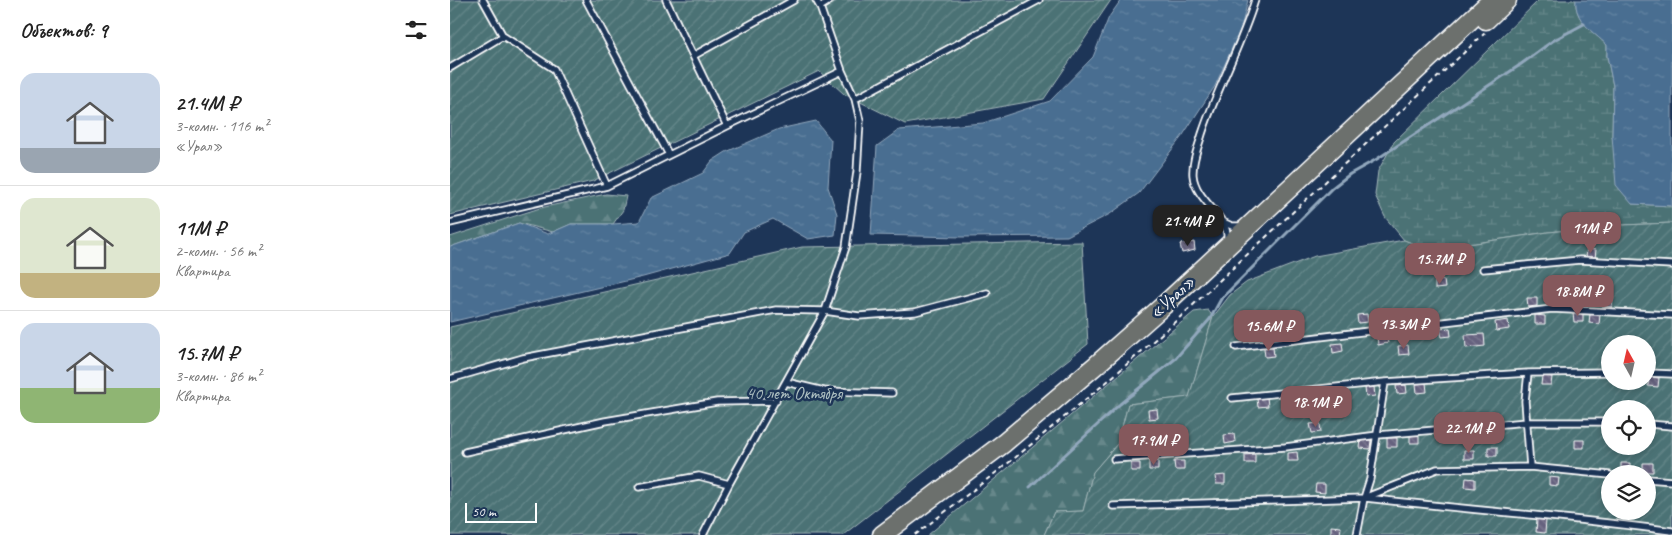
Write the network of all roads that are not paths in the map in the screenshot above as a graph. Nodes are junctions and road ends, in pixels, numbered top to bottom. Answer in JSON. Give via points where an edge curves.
{"nodes":[{"id":1,"x":484,"y":0,"type":"edge"},
{"id":2,"x":586,"y":0,"type":"edge"},
{"id":3,"x":666,"y":0,"type":"edge"},
{"id":4,"x":794,"y":0,"type":"edge"},
{"id":5,"x":816,"y":0,"type":"edge"},
{"id":6,"x":831,"y":0,"type":"edge"},
{"id":7,"x":1039,"y":0,"type":"edge"},
{"id":8,"x":1255,"y":0,"type":"edge"},
{"id":9,"x":1492,"y":0,"type":"edge"},
{"id":10,"x":1507,"y":0,"type":"edge"},
{"id":11,"x":820,"y":7,"type":"junction"},
{"id":12,"x":503,"y":36,"type":"junction"},
{"id":13,"x":693,"y":56,"type":"junction"},
{"id":14,"x":450,"y":68,"type":"edge"},
{"id":15,"x":842,"y":71,"type":"junction"},
{"id":16,"x":855,"y":99,"type":"junction"},
{"id":17,"x":727,"y":126,"type":"junction"},
{"id":18,"x":669,"y":155,"type":"junction"},
{"id":19,"x":607,"y":186,"type":"junction"},
{"id":20,"x":1222,"y":221,"type":"junction"},
{"id":21,"x":1254,"y":221,"type":"junction"},
{"id":22,"x":450,"y":223,"type":"edge"},
{"id":23,"x":1222,"y":250,"type":"junction"},
{"id":24,"x":1672,"y":265,"type":"edge"},
{"id":25,"x":1482,"y":270,"type":"dead end"},
{"id":26,"x":987,"y":293,"type":"dead end"},
{"id":27,"x":825,"y":311,"type":"junction"},
{"id":28,"x":1672,"y":316,"type":"edge"},
{"id":29,"x":1236,"y":347,"type":"dead end"},
{"id":30,"x":1601,"y":372,"type":"edge"},
{"id":31,"x":1528,"y":373,"type":"junction"},
{"id":32,"x":1656,"y":373,"type":"edge"},
{"id":33,"x":1672,"y":374,"type":"edge"},
{"id":34,"x":450,"y":379,"type":"edge"},
{"id":35,"x":786,"y":382,"type":"junction"},
{"id":36,"x":1385,"y":382,"type":"junction"},
{"id":37,"x":892,"y":393,"type":"dead end"},
{"id":38,"x":1232,"y":398,"type":"dead end"},
{"id":39,"x":776,"y":401,"type":"junction"},
{"id":40,"x":1528,"y":422,"type":"junction"},
{"id":41,"x":1601,"y":422,"type":"edge"},
{"id":42,"x":1656,"y":425,"type":"edge"},
{"id":43,"x":1672,"y":426,"type":"edge"},
{"id":44,"x":1378,"y":435,"type":"junction"},
{"id":45,"x":465,"y":452,"type":"dead end"},
{"id":46,"x":1114,"y":460,"type":"dead end"},
{"id":47,"x":1530,"y":467,"type":"junction"},
{"id":48,"x":1601,"y":474,"type":"edge"},
{"id":49,"x":1656,"y":480,"type":"edge"},
{"id":50,"x":1672,"y":481,"type":"edge"},
{"id":51,"x":729,"y":484,"type":"junction"},
{"id":52,"x":639,"y":487,"type":"dead end"},
{"id":53,"x":1364,"y":498,"type":"junction"},
{"id":54,"x":1113,"y":506,"type":"dead end"},
{"id":55,"x":1672,"y":531,"type":"edge"},
{"id":56,"x":704,"y":535,"type":"edge"},
{"id":57,"x":882,"y":535,"type":"edge"},
{"id":58,"x":900,"y":535,"type":"edge"},
{"id":59,"x":1357,"y":535,"type":"edge"}],
"edges":[{"from":1,"to":12,"type":"lane"},
{"from":2,"to":18,"type":"lane"},
{"from":3,"to":13,"type":"lane"},
{"from":4,"to":13,"type":"lane"},
{"from":5,"to":11,"type":"lane"},
{"from":6,"to":11,"type":"lane"},
{"from":7,"to":16,"type":"lane"},
{"from":8,"to":20,"type":"lane","via":[[1211,107],[1193,164],[1197,188]]},
{"from":9,"to":21,"type":"highway","name":"«Урал»"},
{"from":10,"to":58,"type":"highway","name":"«Урал»","via":[[1110,367],[1010,451]]},
{"from":11,"to":15,"type":"lane"},
{"from":12,"to":14,"type":"lane"},
{"from":12,"to":19,"type":"lane","via":[[554,69]]},
{"from":13,"to":17,"type":"lane"},
{"from":15,"to":16,"type":"lane"},
{"from":15,"to":17,"type":"lane"},
{"from":16,"to":27,"type":"lane","via":[[860,121],[857,172],[846,247]]},
{"from":17,"to":18,"type":"lane"},
{"from":18,"to":19,"type":"lane"},
{"from":19,"to":22,"type":"lane"},
{"from":20,"to":21,"type":"lane","via":[[1236,227]]},
{"from":20,"to":23,"type":"lane","via":[[1228,235]]},
{"from":21,"to":23,"type":"highway","name":"«Урал»"},
{"from":23,"to":57,"type":"highway","name":"«Урал»","via":[[1095,366],[1011,437]]},
{"from":24,"to":25,"type":"lane","via":[[1580,260]]},
{"from":26,"to":27,"type":"lane","via":[[915,312],[859,316]]},
{"from":27,"to":34,"type":"lane","via":[[776,310],[523,358]]},
{"from":27,"to":35,"type":"lane"},
{"from":28,"to":29,"type":"lane","via":[[1552,309]]},
{"from":30,"to":31,"type":"lane"},
{"from":31,"to":36,"type":"lane"},
{"from":31,"to":40,"type":"lane","via":[[1524,401]]},
{"from":32,"to":33,"type":"lane"},
{"from":35,"to":37,"type":"lane","via":[[824,392]]},
{"from":35,"to":39,"type":"lane"},
{"from":36,"to":38,"type":"lane"},
{"from":36,"to":44,"type":"lane"},
{"from":39,"to":45,"type":"lane","via":[[717,402],[605,421]]},
{"from":39,"to":51,"type":"lane"},
{"from":40,"to":41,"type":"lane"},
{"from":40,"to":44,"type":"lane"},
{"from":40,"to":47,"type":"lane"},
{"from":42,"to":43,"type":"lane"},
{"from":44,"to":46,"type":"lane","via":[[1285,448]]},
{"from":44,"to":53,"type":"lane"},
{"from":47,"to":48,"type":"lane"},
{"from":47,"to":53,"type":"lane","via":[[1437,469]]},
{"from":49,"to":50,"type":"lane"},
{"from":51,"to":52,"type":"lane","via":[[699,476]]},
{"from":51,"to":56,"type":"lane"},
{"from":53,"to":54,"type":"lane"},
{"from":53,"to":55,"type":"lane"},
{"from":53,"to":59,"type":"lane"}]}
